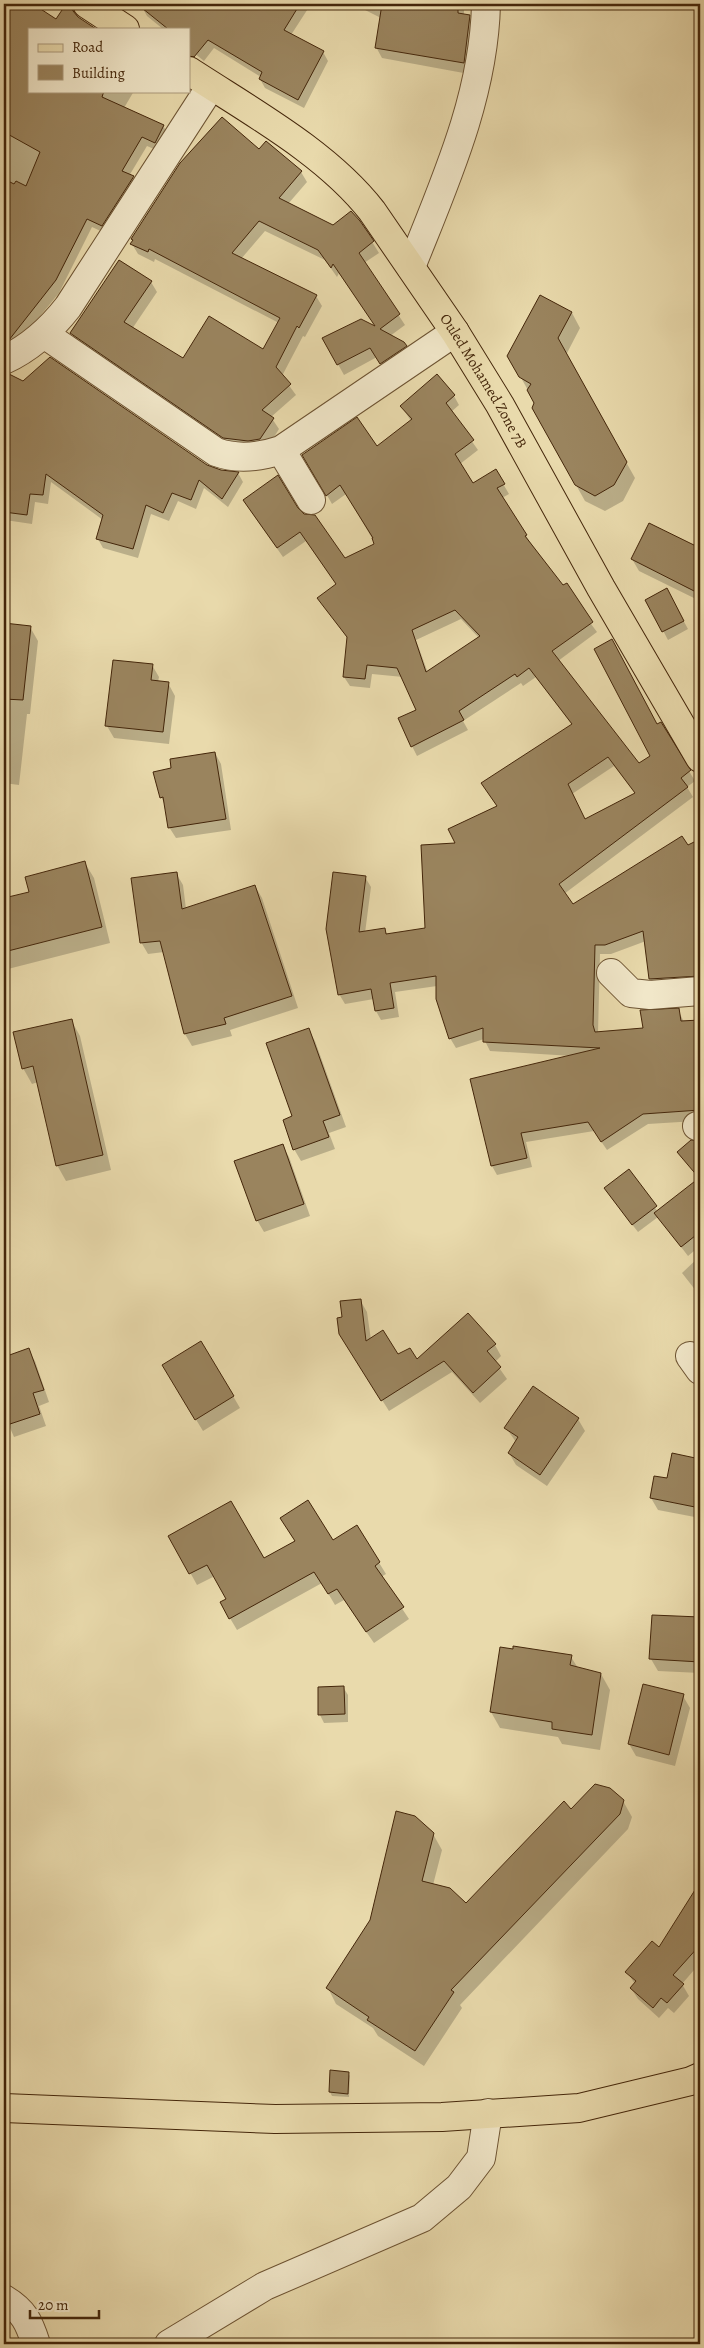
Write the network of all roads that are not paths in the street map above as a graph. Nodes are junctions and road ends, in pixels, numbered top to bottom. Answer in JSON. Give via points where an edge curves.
{"nodes":[{"id":1,"x":87,"y":4,"type":"edge"},
{"id":2,"x":486,"y":4,"type":"edge"},
{"id":3,"x":123,"y":28,"type":"edge"},
{"id":4,"x":190,"y":72,"type":"edge"},
{"id":5,"x":211,"y":86,"type":"junction"},
{"id":6,"x":411,"y":267,"type":"junction"},
{"id":7,"x":455,"y":332,"type":"junction"},
{"id":8,"x":44,"y":334,"type":"junction"},
{"id":9,"x":4,"y":360,"type":"edge"},
{"id":10,"x":281,"y":450,"type":"junction"},
{"id":11,"x":311,"y":500,"type":"dead end"},
{"id":12,"x":700,"y":758,"type":"edge"},
{"id":13,"x":611,"y":973,"type":"dead end"},
{"id":14,"x":700,"y":991,"type":"edge"},
{"id":15,"x":700,"y":2077,"type":"edge"},
{"id":16,"x":4,"y":2108,"type":"edge"},
{"id":17,"x":488,"y":2113,"type":"junction"},
{"id":18,"x":4,"y":2299,"type":"edge"},
{"id":19,"x":36,"y":2344,"type":"edge"},
{"id":20,"x":169,"y":2344,"type":"edge"}],
"edges":[{"from":1,"to":3,"type":"main road"},
{"from":2,"to":6,"type":"street","via":[[478,78],[458,148]]},
{"from":4,"to":5,"type":"main road","name":"Ouled Mohamed Zone 7B"},
{"from":5,"to":6,"type":"main road","name":"Ouled Mohamed Zone 7B","via":[[300,144],[360,195]]},
{"from":5,"to":8,"type":"street","via":[[68,308]]},
{"from":6,"to":7,"type":"main road","name":"Ouled Mohamed Zone 7B"},
{"from":7,"to":10,"type":"street"},
{"from":7,"to":12,"type":"main road","name":"Ouled Mohamed Zone 7B","via":[[500,405]]},
{"from":8,"to":9,"type":"street"},
{"from":8,"to":10,"type":"street","via":[[216,452],[245,457]]},
{"from":10,"to":11,"type":"street"},
{"from":13,"to":14,"type":"street","via":[[631,993],[650,995]]},
{"from":15,"to":17,"type":"main road","via":[[691,2082],[578,2108]]},
{"from":16,"to":17,"type":"main road","via":[[276,2119],[442,2117]]},
{"from":17,"to":20,"type":"street","via":[[481,2158],[459,2187],[422,2218],[265,2286]]},
{"from":18,"to":19,"type":"street","via":[[18,2307],[30,2325]]}]}
